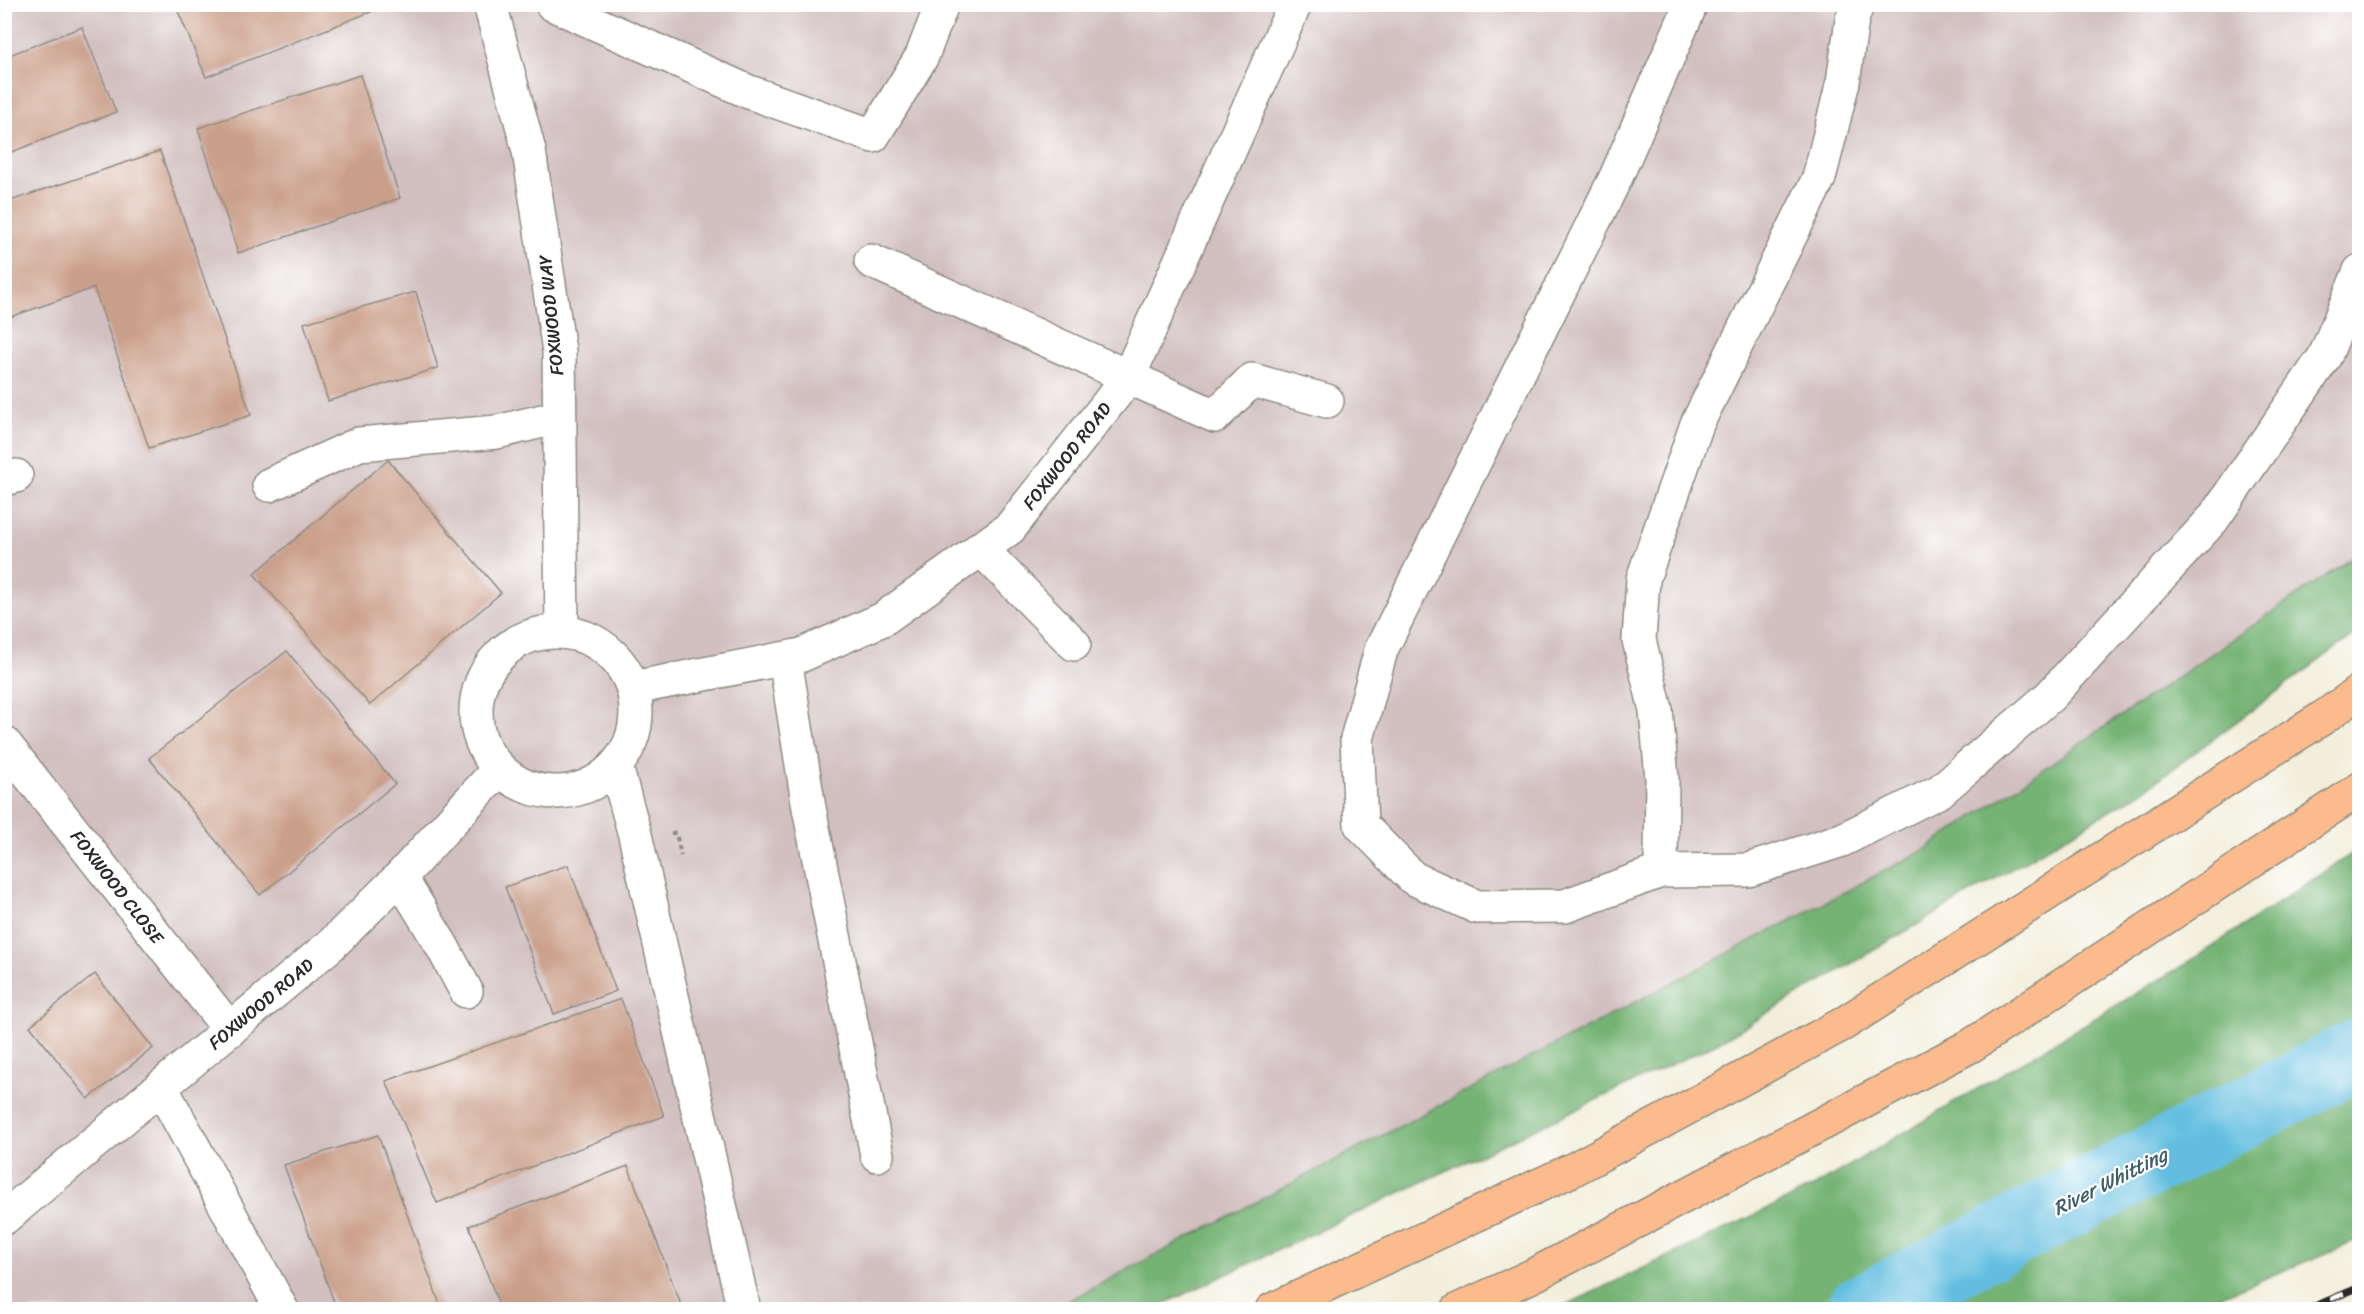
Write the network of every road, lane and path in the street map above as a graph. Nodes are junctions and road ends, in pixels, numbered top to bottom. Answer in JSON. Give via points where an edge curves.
{"nodes":[{"id":1,"x":490,"y":4,"type":"edge"},
{"id":2,"x":552,"y":4,"type":"edge"},
{"id":3,"x":942,"y":4,"type":"edge"},
{"id":4,"x":1295,"y":4,"type":"edge"},
{"id":5,"x":1691,"y":4,"type":"edge"},
{"id":6,"x":1857,"y":4,"type":"edge"},
{"id":7,"x":871,"y":261,"type":"dead end"},
{"id":8,"x":2360,"y":271,"type":"edge"},
{"id":9,"x":1128,"y":378,"type":"junction"},
{"id":10,"x":1327,"y":401,"type":"dead end"},
{"id":11,"x":559,"y":417,"type":"junction"},
{"id":12,"x":268,"y":485,"type":"dead end"},
{"id":13,"x":980,"y":548,"type":"junction"},
{"id":14,"x":562,"y":632,"type":"junction"},
{"id":15,"x":1074,"y":644,"type":"dead end"},
{"id":16,"x":785,"y":659,"type":"junction"},
{"id":17,"x":633,"y":688,"type":"junction"},
{"id":18,"x":2360,"y":691,"type":"edge"},
{"id":19,"x":4,"y":743,"type":"edge"},
{"id":20,"x":616,"y":766,"type":"junction"},
{"id":21,"x":499,"y":770,"type":"junction"},
{"id":22,"x":2360,"y":789,"type":"edge"},
{"id":23,"x":1661,"y":872,"type":"junction"},
{"id":24,"x":400,"y":877,"type":"junction"},
{"id":25,"x":466,"y":991,"type":"dead end"},
{"id":26,"x":230,"y":1030,"type":"junction"},
{"id":27,"x":161,"y":1087,"type":"junction"},
{"id":28,"x":877,"y":1155,"type":"dead end"},
{"id":29,"x":6,"y":1213,"type":"edge"},
{"id":30,"x":282,"y":1310,"type":"edge"},
{"id":31,"x":744,"y":1310,"type":"edge"},
{"id":32,"x":1272,"y":1310,"type":"edge"},
{"id":33,"x":1458,"y":1310,"type":"edge"}],
"edges":[{"from":1,"to":11,"type":"street","name":"FOXWOOD WAY","via":[[530,151],[559,351]]},
{"from":2,"to":3,"type":"street","via":[[749,92],[873,136],[922,56]]},
{"from":4,"to":9,"type":"street","name":"FOXWOOD ROAD"},
{"from":5,"to":23,"type":"street","via":[[1616,177],[1381,650],[1357,739],[1361,825],[1413,878],[1477,907],[1565,906]]},
{"from":6,"to":23,"type":"street","via":[[1819,178],[1697,424],[1643,579],[1639,640],[1656,710],[1662,779]]},
{"from":7,"to":9,"type":"street"},
{"from":8,"to":23,"type":"street","via":[[2325,356],[2213,519],[2050,696],[1940,791],[1842,840],[1748,870]]},
{"from":9,"to":10,"type":"street","via":[[1215,416],[1252,380]]},
{"from":9,"to":13,"type":"street","name":"FOXWOOD ROAD","via":[[1010,528]]},
{"from":11,"to":12,"type":"street","via":[[498,432],[359,444]]},
{"from":11,"to":14,"type":"street","name":"FOXWOOD WAY"},
{"from":13,"to":15,"type":"street"},
{"from":13,"to":16,"type":"street","name":"FOXWOOD ROAD","via":[[882,619]]},
{"from":14,"to":17,"type":"street","via":[[586,637],[606,649],[622,666]]},
{"from":14,"to":21,"type":"street","via":[[535,635],[510,647],[490,667],[478,692],[476,720],[483,747]]},
{"from":16,"to":17,"type":"street","name":"FOXWOOD ROAD"},
{"from":16,"to":28,"type":"street","via":[[809,808]]},
{"from":17,"to":20,"type":"street","via":[[637,708],[635,730]]},
{"from":18,"to":32,"type":"highway","via":[[1843,1024],[1574,1168]]},
{"from":19,"to":26,"type":"street","name":"FOXWOOD CLOSE"},
{"from":20,"to":21,"type":"street","via":[[596,783],[571,792],[545,793],[520,785]]},
{"from":20,"to":31,"type":"street"},
{"from":21,"to":24,"type":"street","name":"FOXWOOD ROAD"},
{"from":22,"to":33,"type":"highway","via":[[1972,1046],[1534,1275]]},
{"from":24,"to":25,"type":"street"},
{"from":24,"to":26,"type":"street","name":"FOXWOOD ROAD","via":[[332,944]]},
{"from":26,"to":27,"type":"street","name":"FOXWOOD ROAD"},
{"from":27,"to":29,"type":"street","name":"FOXWOOD ROAD"},
{"from":27,"to":30,"type":"street"}]}
